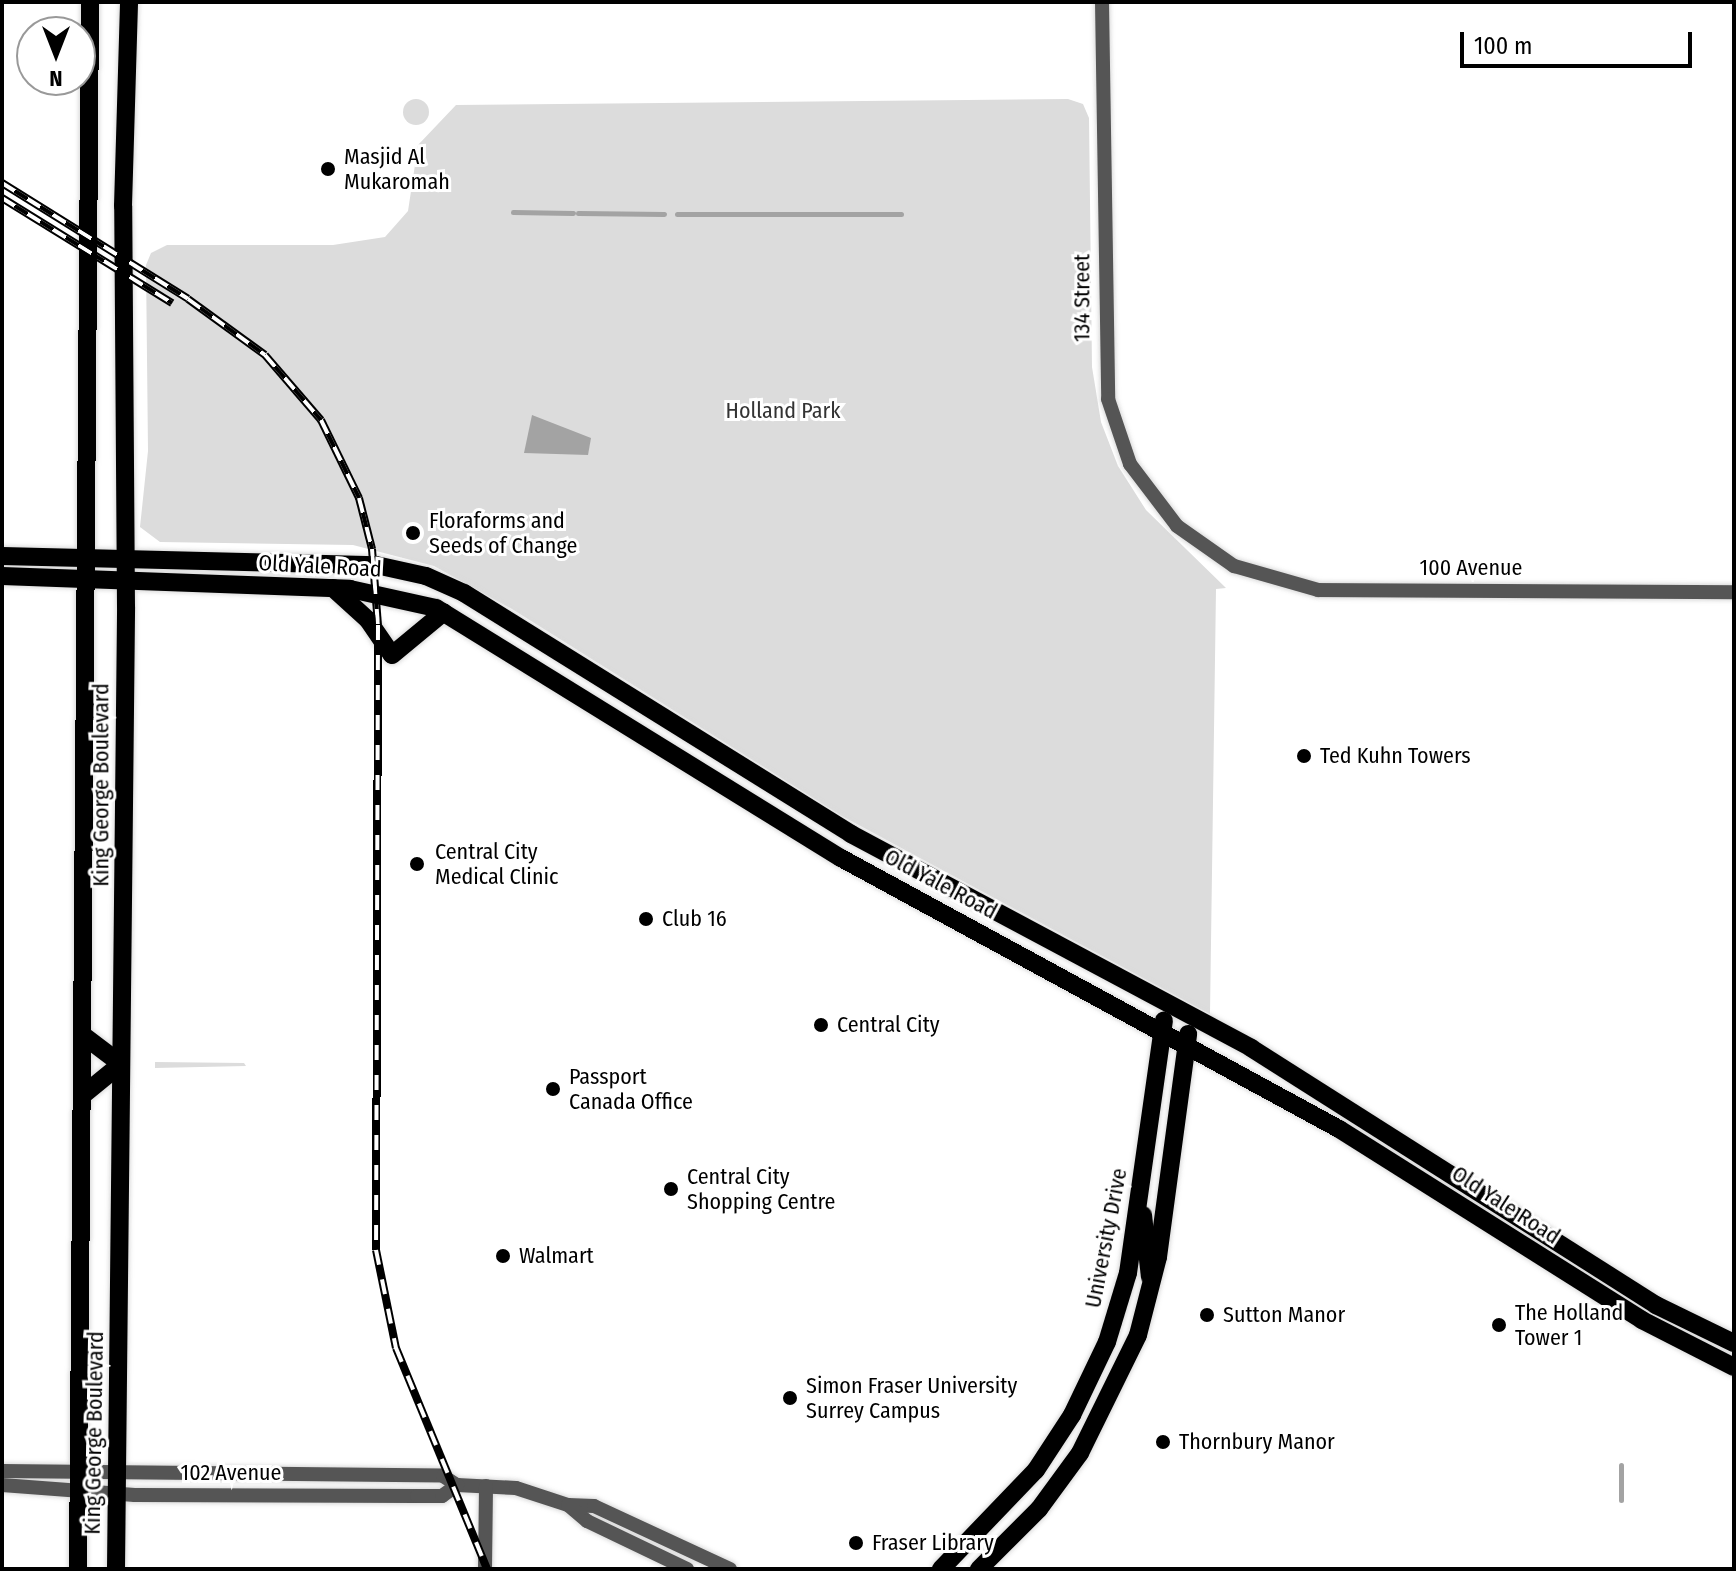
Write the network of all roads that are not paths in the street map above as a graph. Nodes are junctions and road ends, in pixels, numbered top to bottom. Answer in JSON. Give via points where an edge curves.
{"nodes":[{"id":1,"x":90,"y":2,"type":"edge"},
{"id":2,"x":129,"y":2,"type":"edge"},
{"id":3,"x":1102,"y":2,"type":"edge"},
{"id":4,"x":1214,"y":554,"type":"joint"},
{"id":5,"x":2,"y":556,"type":"edge"},
{"id":6,"x":87,"y":558,"type":"junction"},
{"id":7,"x":126,"y":559,"type":"junction"},
{"id":8,"x":2,"y":576,"type":"edge"},
{"id":9,"x":87,"y":579,"type":"junction"},
{"id":10,"x":126,"y":582,"type":"junction"},
{"id":11,"x":333,"y":588,"type":"junction"},
{"id":12,"x":1734,"y":592,"type":"edge"},
{"id":13,"x":444,"y":612,"type":"junction"},
{"id":14,"x":812,"y":810,"type":"junction"},
{"id":15,"x":794,"y":829,"type":"junction"},
{"id":16,"x":1166,"y":1003,"type":"junction"},
{"id":17,"x":1191,"y":1015,"type":"junction"},
{"id":18,"x":1163,"y":1030,"type":"junction"},
{"id":19,"x":84,"y":1036,"type":"junction"},
{"id":20,"x":1187,"y":1043,"type":"junction"},
{"id":21,"x":121,"y":1064,"type":"junction"},
{"id":22,"x":83,"y":1095,"type":"junction"},
{"id":23,"x":1139,"y":1200,"type":"junction"},
{"id":24,"x":1152,"y":1287,"type":"junction"},
{"id":25,"x":1734,"y":1343,"type":"edge"},
{"id":26,"x":1734,"y":1367,"type":"edge"},
{"id":27,"x":2,"y":1471,"type":"edge"},
{"id":28,"x":118,"y":1472,"type":"junction"},
{"id":29,"x":80,"y":1480,"type":"junction"},
{"id":30,"x":2,"y":1485,"type":"edge"},
{"id":31,"x":457,"y":1485,"type":"junction"},
{"id":32,"x":486,"y":1486,"type":"junction"},
{"id":33,"x":118,"y":1495,"type":"junction"},
{"id":34,"x":568,"y":1505,"type":"junction"},
{"id":35,"x":78,"y":1569,"type":"edge"},
{"id":36,"x":116,"y":1569,"type":"edge"},
{"id":37,"x":485,"y":1569,"type":"edge"},
{"id":38,"x":687,"y":1569,"type":"edge"},
{"id":39,"x":730,"y":1569,"type":"edge"},
{"id":40,"x":941,"y":1569,"type":"edge"},
{"id":41,"x":979,"y":1569,"type":"edge"}],
"edges":[{"from":1,"to":6,"type":"main road","name":"King George Boulevard"},
{"from":2,"to":7,"type":"main road","name":"King George Boulevard","via":[[122,218]]},
{"from":3,"to":4,"type":"street","name":"134 Street","via":[[1108,399],[1140,482],[1177,526]]},
{"from":4,"to":12,"type":"street","name":"100 Avenue","via":[[1273,581],[1318,590]]},
{"from":5,"to":6,"type":"main road"},
{"from":6,"to":7,"type":"main road"},
{"from":6,"to":9,"type":"main road","name":"King George Boulevard"},
{"from":7,"to":10,"type":"main road","name":"King George Boulevard"},
{"from":7,"to":14,"type":"main road","name":"Old Yale Road","via":[[352,563],[426,576],[501,614]]},
{"from":8,"to":9,"type":"main road"},
{"from":9,"to":10,"type":"main road","name":"Old Yale Road"},
{"from":9,"to":19,"type":"main road","name":"King George Boulevard"},
{"from":10,"to":11,"type":"main road","name":"Old Yale Road"},
{"from":10,"to":21,"type":"main road","name":"King George Boulevard"},
{"from":11,"to":13,"type":"main road","name":"Old Yale Road","via":[[394,595]]},
{"from":11,"to":13,"type":"main road","via":[[368,620],[392,655]]},
{"from":13,"to":15,"type":"main road","name":"Old Yale Road"},
{"from":14,"to":15,"type":"main road"},
{"from":14,"to":16,"type":"main road","name":"Old Yale Road"},
{"from":15,"to":18,"type":"main road","name":"Old Yale Road"},
{"from":16,"to":17,"type":"main road","name":"Old Yale Road"},
{"from":16,"to":18,"type":"main road","name":"University Drive"},
{"from":17,"to":20,"type":"main road"},
{"from":17,"to":25,"type":"main road","name":"Old Yale Road","via":[[1364,1117],[1656,1305]]},
{"from":18,"to":20,"type":"main road","name":"Old Yale Road"},
{"from":18,"to":23,"type":"main road","name":"University Drive"},
{"from":19,"to":21,"type":"main road"},
{"from":19,"to":22,"type":"main road","name":"King George Boulevard"},
{"from":20,"to":24,"type":"main road"},
{"from":20,"to":26,"type":"main road","name":"Old Yale Road","via":[[1411,1172],[1642,1320]]},
{"from":21,"to":22,"type":"main road"},
{"from":21,"to":28,"type":"main road","name":"King George Boulevard"},
{"from":22,"to":29,"type":"main road","name":"King George Boulevard"},
{"from":23,"to":24,"type":"main road"},
{"from":23,"to":40,"type":"main road","name":"University Drive","via":[[1117,1316],[1085,1393],[1017,1492]]},
{"from":24,"to":41,"type":"main road","via":[[1120,1379],[1087,1443],[1039,1509]]},
{"from":27,"to":29,"type":"street","name":"102 Avenue"},
{"from":28,"to":29,"type":"street","name":"102 Avenue"},
{"from":28,"to":31,"type":"street","name":"102 Avenue","via":[[443,1476]]},
{"from":28,"to":33,"type":"main road","name":"King George Boulevard"},
{"from":29,"to":30,"type":"street","name":"102 Avenue"},
{"from":29,"to":33,"type":"street","name":"102 Avenue"},
{"from":29,"to":35,"type":"main road","name":"King George Boulevard"},
{"from":31,"to":32,"type":"street","name":"102 Avenue"},
{"from":31,"to":33,"type":"street","name":"102 Avenue","via":[[442,1496]]},
{"from":32,"to":34,"type":"street","name":"102 Avenue","via":[[522,1489]]},
{"from":32,"to":37,"type":"street"},
{"from":33,"to":36,"type":"main road","name":"King George Boulevard"},
{"from":34,"to":38,"type":"street","name":"102 Avenue","via":[[587,1521]]},
{"from":34,"to":39,"type":"street","name":"102 Avenue","via":[[609,1511]]}]}
